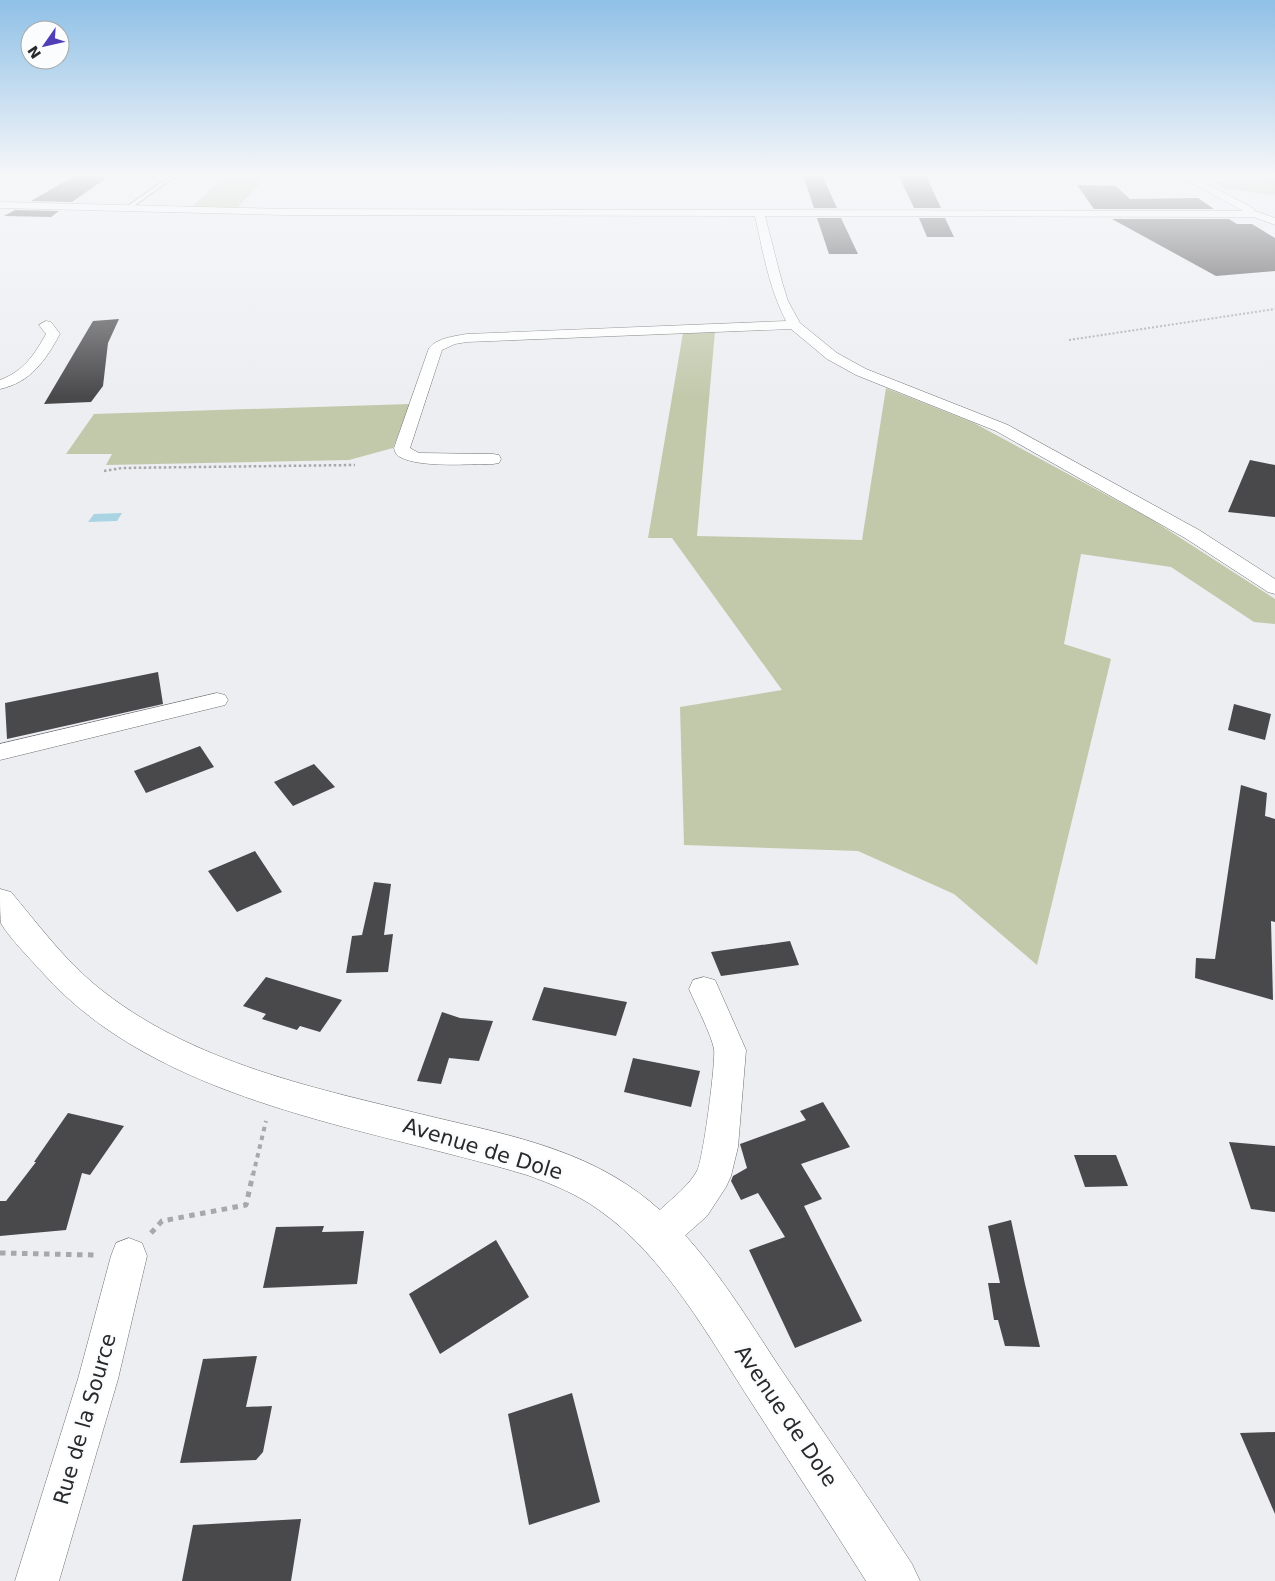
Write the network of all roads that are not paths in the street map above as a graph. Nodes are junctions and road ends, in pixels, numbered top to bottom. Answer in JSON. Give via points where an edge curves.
{"nodes":[{"id":1,"x":768,"y":249,"type":"edge"},
{"id":2,"x":46,"y":325,"type":"dead end"},
{"id":3,"x":794,"y":326,"type":"junction"},
{"id":4,"x":0,"y":385,"type":"edge"},
{"id":5,"x":492,"y":459,"type":"dead end"},
{"id":6,"x":1275,"y":588,"type":"edge"},
{"id":7,"x":216,"y":700,"type":"dead end"},
{"id":8,"x":0,"y":752,"type":"edge"},
{"id":9,"x":0,"y":900,"type":"edge"},
{"id":10,"x":704,"y":989,"type":"dead end"},
{"id":11,"x":658,"y":1236,"type":"junction"},
{"id":12,"x":130,"y":1256,"type":"road end"},
{"id":13,"x":37,"y":1581,"type":"edge"},
{"id":14,"x":895,"y":1581,"type":"edge"}],
"edges":[{"from":1,"to":3,"type":"street","via":[[782,301]]},
{"from":2,"to":4,"type":"street","via":[[52,334],[37,363]]},
{"from":3,"to":5,"type":"street","via":[[451,341],[436,348],[402,448],[404,453],[416,458]]},
{"from":3,"to":6,"type":"street","via":[[832,356],[860,372],[1002,428],[1192,534]]},
{"from":7,"to":8,"type":"street"},
{"from":9,"to":11,"type":"main road","name":"Avenue de Dole","via":[[50,960],[84,994],[142,1036],[208,1067],[273,1088],[542,1163],[612,1197]]},
{"from":10,"to":11,"type":"street","via":[[730,1050],[721,1147],[714,1176],[694,1204]]},
{"from":11,"to":14,"type":"main road","name":"Avenue de Dole","via":[[742,1348]]},
{"from":12,"to":13,"type":"street","name":"Rue de la Source","via":[[98,1379]]}]}
